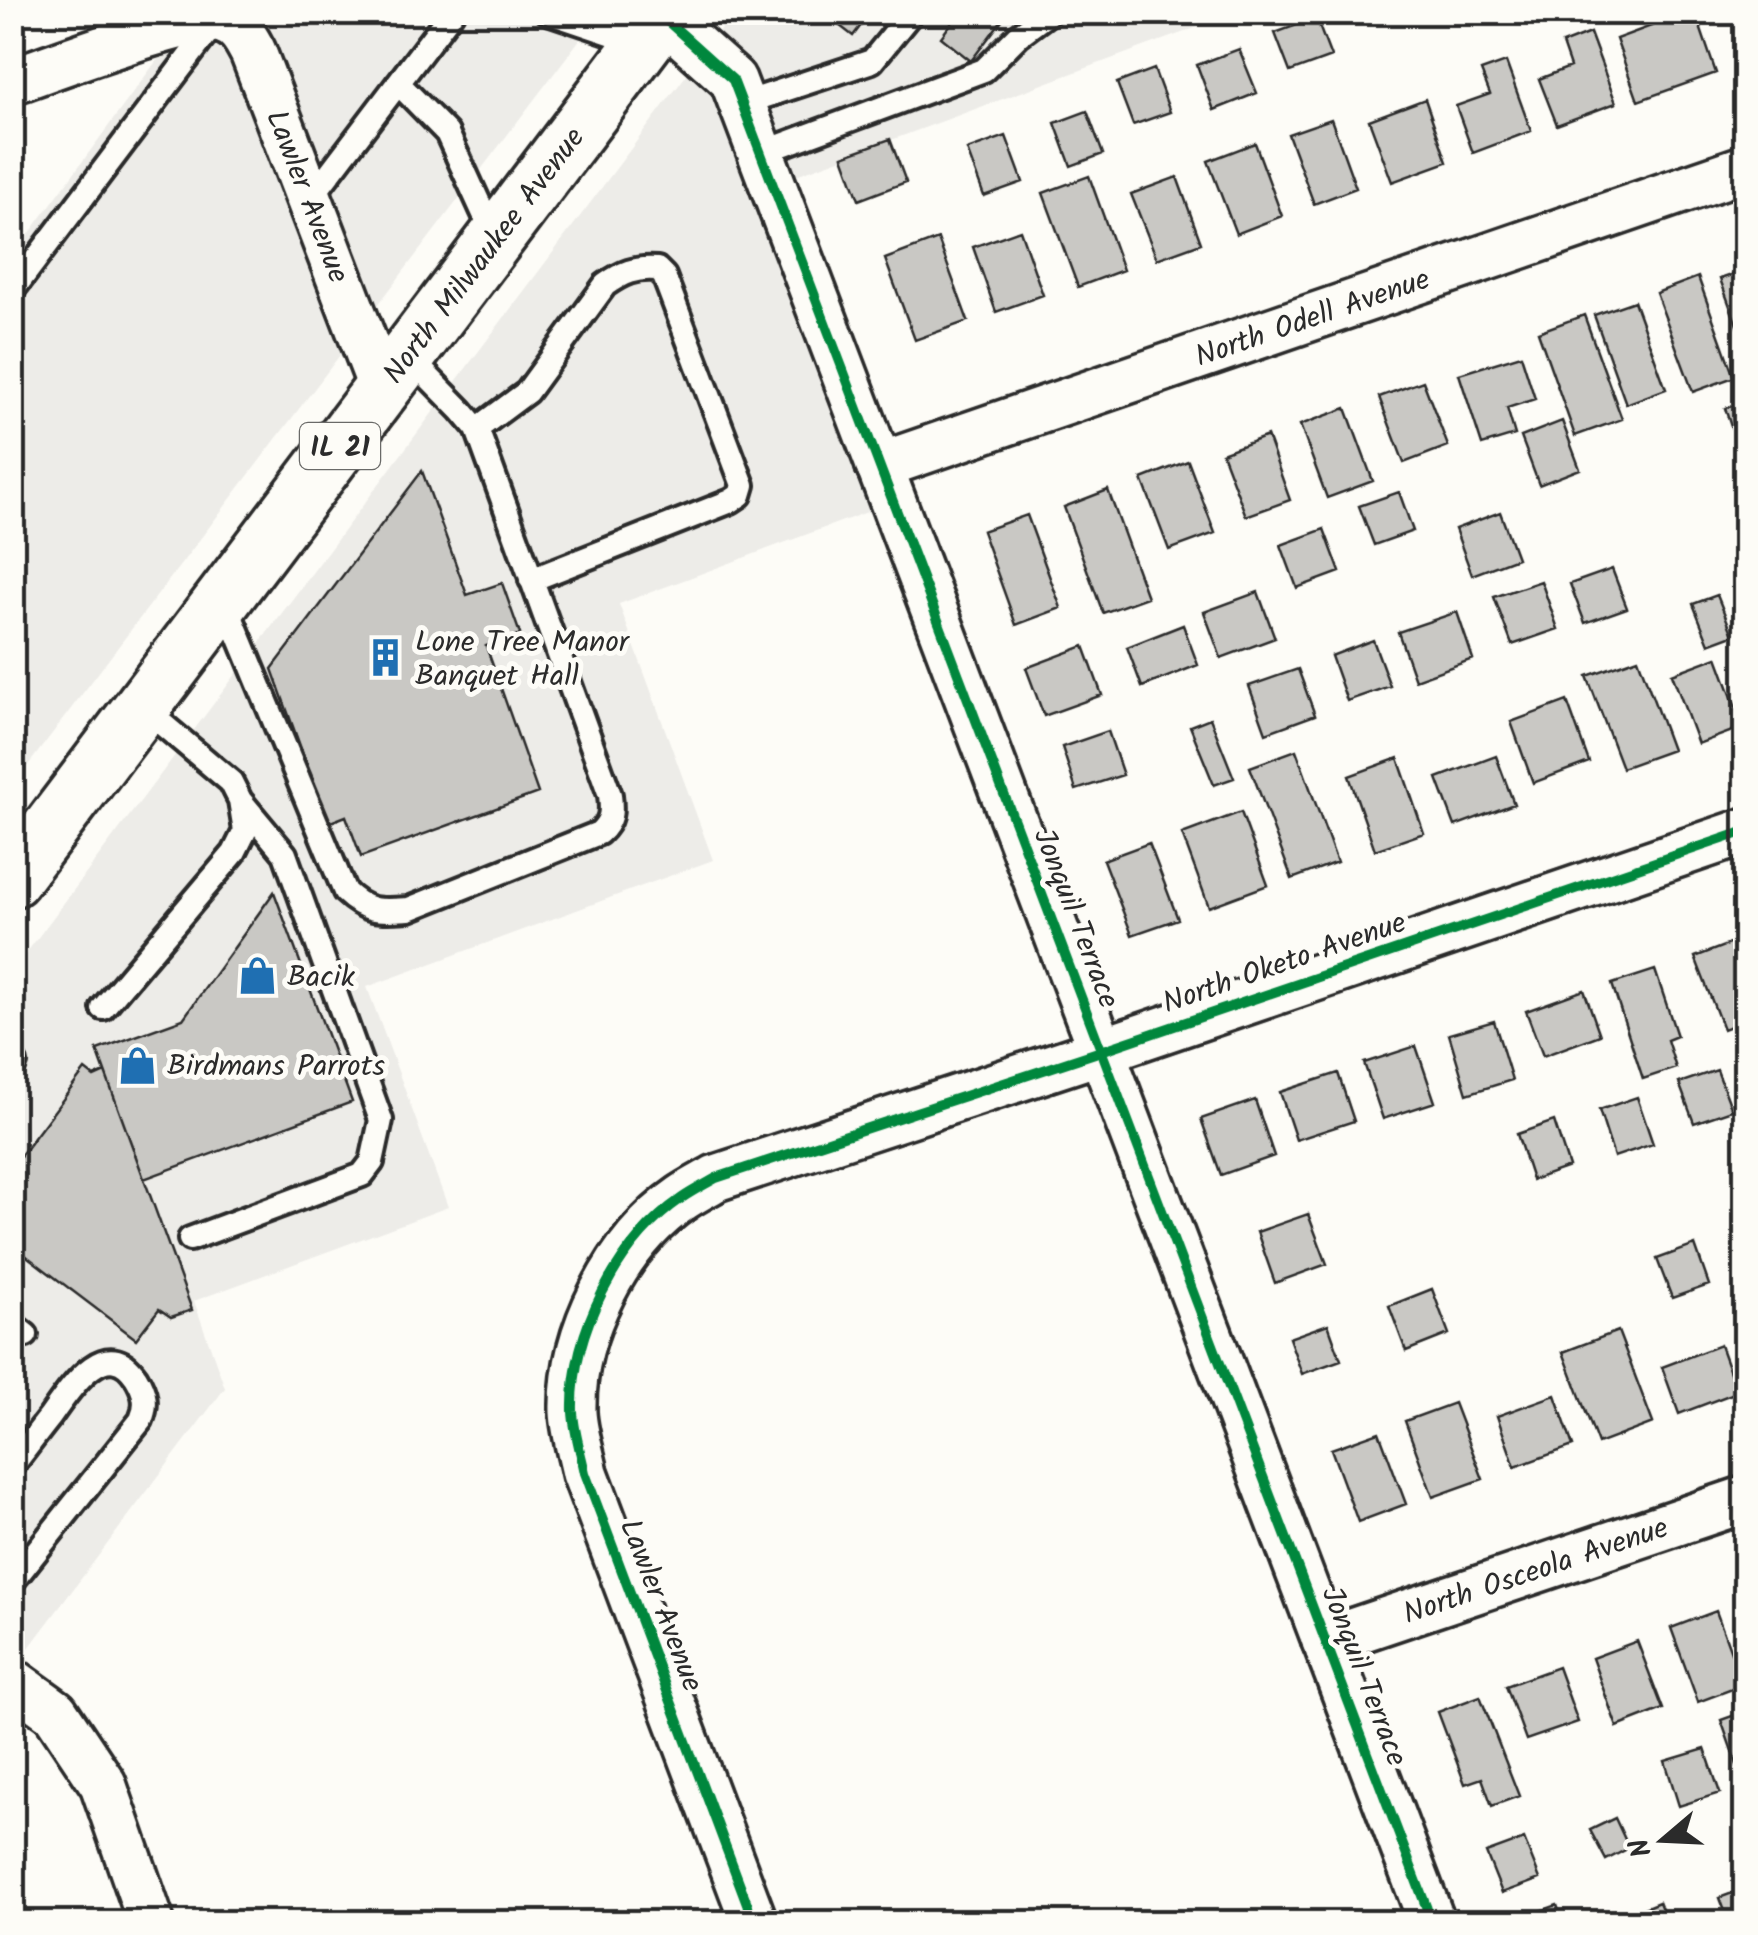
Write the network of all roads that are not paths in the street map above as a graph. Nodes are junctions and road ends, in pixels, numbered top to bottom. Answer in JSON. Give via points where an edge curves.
{"nodes":[{"id":1,"x":452,"y":12,"type":"edge"},
{"id":2,"x":548,"y":12,"type":"edge"},
{"id":3,"x":912,"y":12,"type":"edge"},
{"id":4,"x":1050,"y":12,"type":"edge"},
{"id":5,"x":218,"y":18,"type":"junction"},
{"id":6,"x":659,"y":21,"type":"edge"},
{"id":7,"x":12,"y":81,"type":"edge"},
{"id":8,"x":398,"y":84,"type":"junction"},
{"id":9,"x":742,"y":104,"type":"junction"},
{"id":10,"x":761,"y":153,"type":"junction"},
{"id":11,"x":1746,"y":168,"type":"edge"},
{"id":12,"x":310,"y":199,"type":"junction"},
{"id":13,"x":495,"y":240,"type":"junction"},
{"id":14,"x":12,"y":291,"type":"edge"},
{"id":15,"x":395,"y":372,"type":"junction"},
{"id":16,"x":476,"y":429,"type":"junction"},
{"id":17,"x":879,"y":466,"type":"junction"},
{"id":18,"x":532,"y":580,"type":"junction"},
{"id":19,"x":224,"y":599,"type":"junction"},
{"id":20,"x":142,"y":708,"type":"junction"},
{"id":21,"x":240,"y":800,"type":"junction"},
{"id":22,"x":1746,"y":831,"type":"edge"},
{"id":23,"x":12,"y":879,"type":"edge"},
{"id":24,"x":103,"y":1008,"type":"dead end"},
{"id":25,"x":1100,"y":1051,"type":"junction"},
{"id":26,"x":12,"y":1059,"type":"edge"},
{"id":27,"x":12,"y":1069,"type":"edge"},
{"id":28,"x":190,"y":1239,"type":"dead end"},
{"id":29,"x":599,"y":1299,"type":"joint"},
{"id":30,"x":12,"y":1466,"type":"edge"},
{"id":31,"x":1746,"y":1498,"type":"edge"},
{"id":32,"x":13,"y":1581,"type":"edge"},
{"id":33,"x":1325,"y":1642,"type":"junction"},
{"id":34,"x":12,"y":1681,"type":"edge"},
{"id":35,"x":150,"y":1922,"type":"edge"},
{"id":36,"x":754,"y":1922,"type":"edge"},
{"id":37,"x":1432,"y":1922,"type":"edge"}],
"edges":[{"from":1,"to":8,"type":"lane"},
{"from":2,"to":6,"type":"lane"},
{"from":3,"to":9,"type":"lane","via":[[872,61]]},
{"from":4,"to":10,"type":"lane","via":[[984,70]]},
{"from":5,"to":7,"type":"street"},
{"from":5,"to":12,"type":"street","name":"Lawler Avenue","via":[[240,28],[253,52]]},
{"from":5,"to":14,"type":"lane"},
{"from":6,"to":9,"type":"street","name":"Jonquil Terrace","via":[[732,80]]},
{"from":6,"to":13,"type":"main road","name":"North Milwaukee Avenue","number":"IL 21"},
{"from":8,"to":12,"type":"lane"},
{"from":8,"to":13,"type":"lane","via":[[447,133]]},
{"from":9,"to":10,"type":"street","name":"Jonquil Terrace"},
{"from":10,"to":17,"type":"street","name":"Jonquil Terrace"},
{"from":11,"to":17,"type":"street","name":"North Odell Avenue"},
{"from":12,"to":15,"type":"street","name":"Lawler Avenue"},
{"from":13,"to":15,"type":"main road","name":"North Milwaukee Avenue","number":"IL 21"},
{"from":15,"to":16,"type":"lane","via":[[461,410]]},
{"from":15,"to":19,"type":"main road","name":"North Milwaukee Avenue","number":"IL 21"},
{"from":16,"to":18,"type":"lane"},
{"from":16,"to":18,"type":"lane","via":[[527,392],[605,286],[642,267],[664,276],[743,485],[740,495]]},
{"from":17,"to":25,"type":"street","name":"Jonquil Terrace"},
{"from":18,"to":19,"type":"lane","via":[[610,795],[608,825],[409,909],[383,911],[359,906],[344,892]]},
{"from":19,"to":20,"type":"main road","name":"North Milwaukee Avenue","number":"IL 21"},
{"from":20,"to":21,"type":"lane","via":[[231,782]]},
{"from":20,"to":23,"type":"main road","name":"North Milwaukee Avenue","number":"IL 21"},
{"from":21,"to":24,"type":"lane","via":[[245,831],[234,853]]},
{"from":21,"to":28,"type":"lane","via":[[285,854],[380,1120],[372,1162],[362,1175]]},
{"from":22,"to":25,"type":"street","name":"North Oketo Avenue"},
{"from":25,"to":29,"type":"street","name":"North Oketo Avenue","via":[[716,1178],[651,1226],[619,1262]]},
{"from":25,"to":33,"type":"street","name":"Jonquil Terrace"},
{"from":26,"to":27,"type":"lane"},
{"from":29,"to":36,"type":"street","name":"Lawler Avenue","via":[[574,1378],[573,1416],[585,1473]]},
{"from":30,"to":32,"type":"lane","via":[[82,1374],[109,1360],[130,1369],[144,1394],[140,1420]]},
{"from":31,"to":33,"type":"street","name":"North Osceola Avenue"},
{"from":33,"to":37,"type":"street","name":"Jonquil Terrace"},
{"from":34,"to":35,"type":"street","via":[[55,1712],[103,1784]]}]}
